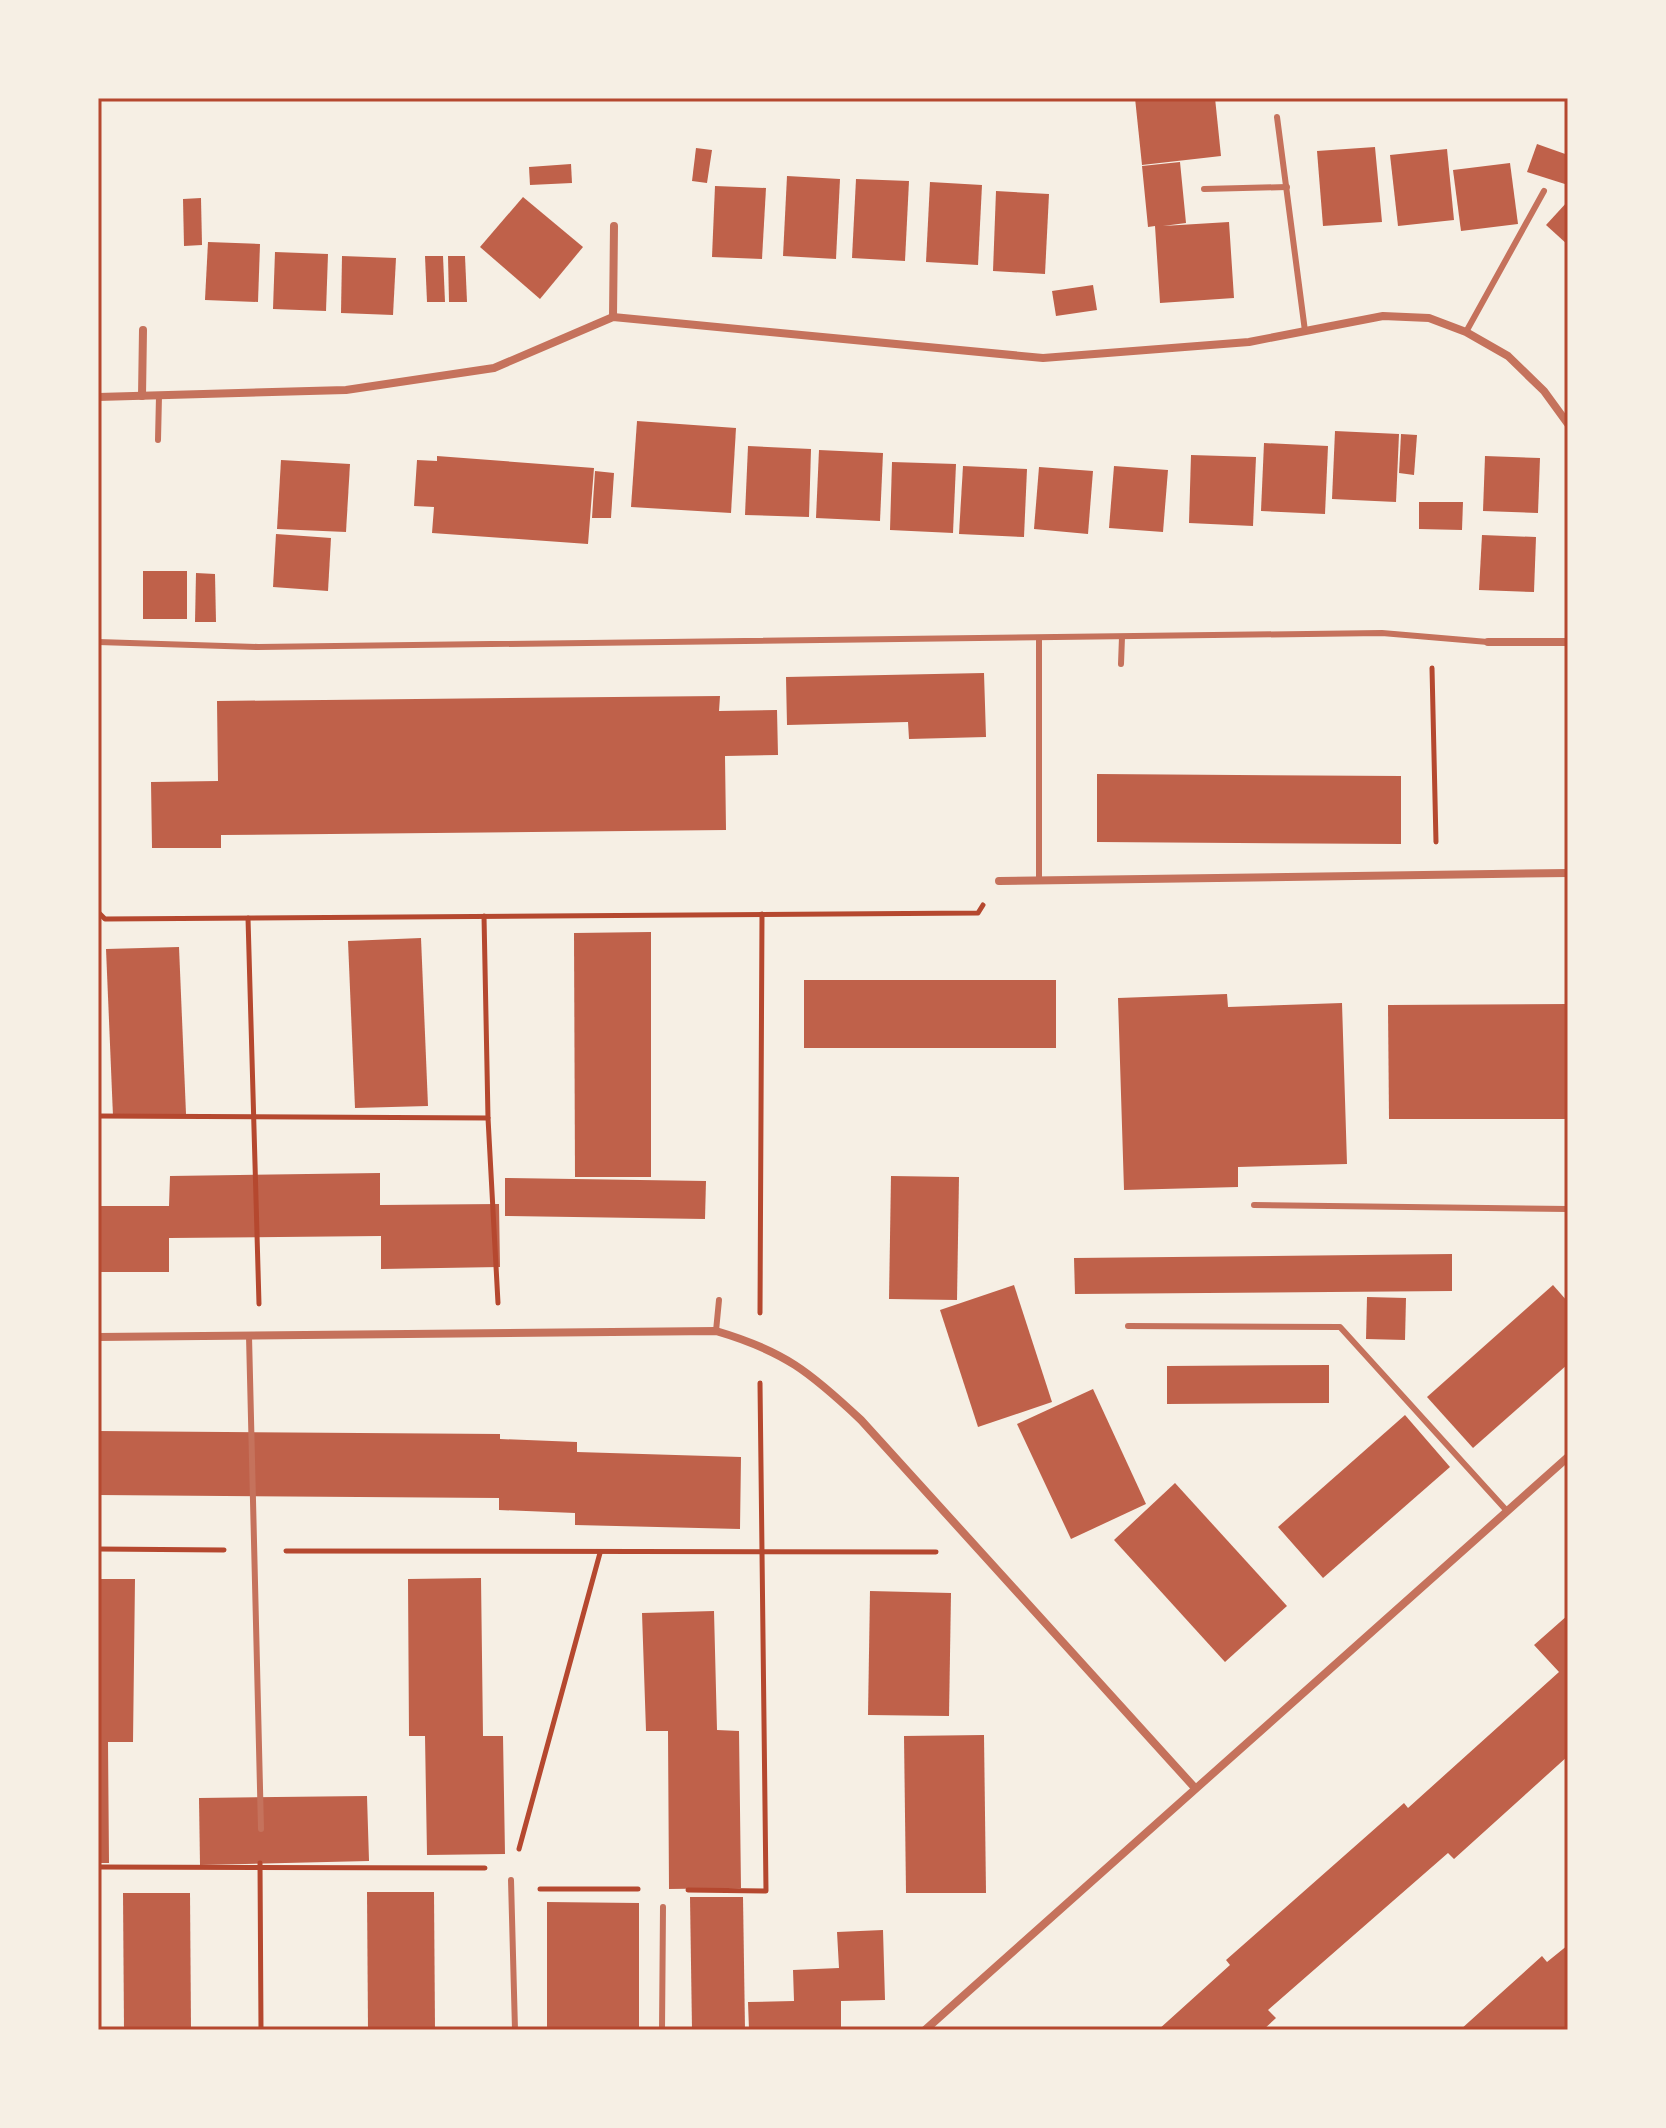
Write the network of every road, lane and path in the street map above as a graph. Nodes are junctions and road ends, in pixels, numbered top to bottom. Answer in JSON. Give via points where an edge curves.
{"nodes":[{"id":1,"x":1277,"y":117,"type":"dead end"},
{"id":2,"x":1287,"y":187,"type":"junction"},
{"id":3,"x":1204,"y":189,"type":"dead end"},
{"id":4,"x":1544,"y":191,"type":"dead end"},
{"id":5,"x":614,"y":226,"type":"dead end"},
{"id":6,"x":613,"y":317,"type":"junction"},
{"id":7,"x":143,"y":330,"type":"dead end"},
{"id":8,"x":1305,"y":331,"type":"junction"},
{"id":9,"x":1466,"y":332,"type":"junction"},
{"id":10,"x":142,"y":396,"type":"junction"},
{"id":11,"x":159,"y":396,"type":"junction"},
{"id":12,"x":98,"y":397,"type":"edge"},
{"id":13,"x":1568,"y":424,"type":"edge"},
{"id":14,"x":158,"y":440,"type":"dead end"},
{"id":15,"x":1122,"y":637,"type":"junction"},
{"id":16,"x":1039,"y":638,"type":"junction"},
{"id":17,"x":1431,"y":639,"type":"junction"},
{"id":18,"x":98,"y":642,"type":"edge"},
{"id":19,"x":1488,"y":642,"type":"joint"},
{"id":20,"x":1568,"y":642,"type":"edge"},
{"id":21,"x":1121,"y":664,"type":"dead end"},
{"id":22,"x":1568,"y":873,"type":"edge"},
{"id":23,"x":1437,"y":875,"type":"junction"},
{"id":24,"x":999,"y":881,"type":"joint"},
{"id":25,"x":1039,"y":881,"type":"junction"},
{"id":26,"x":98,"y":912,"type":"edge"},
{"id":27,"x":762,"y":914,"type":"junction"},
{"id":28,"x":484,"y":916,"type":"junction"},
{"id":29,"x":248,"y":918,"type":"junction"},
{"id":30,"x":98,"y":1116,"type":"edge"},
{"id":31,"x":254,"y":1117,"type":"junction"},
{"id":32,"x":488,"y":1118,"type":"junction"},
{"id":33,"x":1254,"y":1205,"type":"dead end"},
{"id":34,"x":1568,"y":1209,"type":"edge"},
{"id":35,"x":719,"y":1300,"type":"dead end"},
{"id":36,"x":1128,"y":1326,"type":"dead end"},
{"id":37,"x":716,"y":1331,"type":"junction"},
{"id":38,"x":499,"y":1333,"type":"junction"},
{"id":39,"x":249,"y":1336,"type":"junction"},
{"id":40,"x":259,"y":1336,"type":"junction"},
{"id":41,"x":98,"y":1337,"type":"edge"},
{"id":42,"x":759,"y":1344,"type":"junction"},
{"id":43,"x":1568,"y":1457,"type":"edge"},
{"id":44,"x":1507,"y":1511,"type":"junction"},
{"id":45,"x":98,"y":1549,"type":"edge"},
{"id":46,"x":254,"y":1550,"type":"junction"},
{"id":47,"x":981,"y":1552,"type":"junction"},
{"id":48,"x":600,"y":1553,"type":"junction"},
{"id":49,"x":765,"y":1555,"type":"junction"},
{"id":50,"x":1195,"y":1788,"type":"junction"},
{"id":51,"x":261,"y":1829,"type":"dead end"},
{"id":52,"x":260,"y":1865,"type":"junction"},
{"id":53,"x":98,"y":1867,"type":"edge"},
{"id":54,"x":514,"y":1868,"type":"junction"},
{"id":55,"x":511,"y":1880,"type":"joint"},
{"id":56,"x":511,"y":1888,"type":"junction"},
{"id":57,"x":663,"y":1889,"type":"junction"},
{"id":58,"x":663,"y":1907,"type":"joint"},
{"id":59,"x":261,"y":2030,"type":"edge"},
{"id":60,"x":515,"y":2030,"type":"edge"},
{"id":61,"x":662,"y":2030,"type":"edge"},
{"id":62,"x":925,"y":2030,"type":"edge"}],
"edges":[{"from":1,"to":2,"type":"lane"},
{"from":2,"to":3,"type":"lane"},
{"from":2,"to":8,"type":"lane"},
{"from":4,"to":9,"type":"lane"},
{"from":5,"to":6,"type":"street"},
{"from":6,"to":8,"type":"street","via":[[1043,358],[1234,344]]},
{"from":6,"to":11,"type":"street","via":[[494,368],[346,390]]},
{"from":7,"to":10,"type":"street"},
{"from":8,"to":9,"type":"street","via":[[1383,316],[1429,318]]},
{"from":9,"to":13,"type":"street","via":[[1508,356]]},
{"from":10,"to":11,"type":"street"},
{"from":10,"to":12,"type":"street"},
{"from":11,"to":14,"type":"lane"},
{"from":15,"to":16,"type":"lane"},
{"from":15,"to":17,"type":"lane","via":[[1382,633]]},
{"from":15,"to":21,"type":"lane"},
{"from":16,"to":18,"type":"lane","via":[[258,647]]},
{"from":16,"to":25,"type":"lane"},
{"from":17,"to":19,"type":"lane"},
{"from":17,"to":23,"type":"path"},
{"from":19,"to":20,"type":"street"},
{"from":22,"to":23,"type":"street"},
{"from":23,"to":25,"type":"street"},
{"from":24,"to":25,"type":"street"},
{"from":24,"to":27,"type":"path","via":[[978,913]]},
{"from":26,"to":29,"type":"path","via":[[105,919]]},
{"from":27,"to":28,"type":"path"},
{"from":27,"to":42,"type":"path"},
{"from":28,"to":29,"type":"path"},
{"from":28,"to":32,"type":"path"},
{"from":29,"to":31,"type":"path"},
{"from":30,"to":31,"type":"path"},
{"from":31,"to":32,"type":"path"},
{"from":31,"to":40,"type":"path"},
{"from":32,"to":38,"type":"path"},
{"from":33,"to":34,"type":"lane"},
{"from":35,"to":37,"type":"lane"},
{"from":36,"to":44,"type":"lane","via":[[1340,1327]]},
{"from":37,"to":38,"type":"street"},
{"from":37,"to":42,"type":"street"},
{"from":38,"to":40,"type":"street"},
{"from":39,"to":40,"type":"street"},
{"from":39,"to":41,"type":"street"},
{"from":39,"to":46,"type":"lane"},
{"from":42,"to":47,"type":"street","via":[[815,1377]]},
{"from":42,"to":49,"type":"path"},
{"from":43,"to":44,"type":"street"},
{"from":44,"to":50,"type":"street"},
{"from":45,"to":46,"type":"path"},
{"from":46,"to":48,"type":"path"},
{"from":46,"to":51,"type":"lane"},
{"from":47,"to":49,"type":"path"},
{"from":47,"to":50,"type":"street"},
{"from":48,"to":49,"type":"path"},
{"from":48,"to":54,"type":"path"},
{"from":49,"to":57,"type":"path","via":[[766,1891]]},
{"from":50,"to":62,"type":"street"},
{"from":52,"to":53,"type":"path"},
{"from":52,"to":54,"type":"path"},
{"from":52,"to":59,"type":"path"},
{"from":54,"to":55,"type":"path"},
{"from":55,"to":56,"type":"lane"},
{"from":56,"to":57,"type":"path"},
{"from":56,"to":60,"type":"lane"},
{"from":57,"to":58,"type":"path"},
{"from":58,"to":61,"type":"lane"}]}
